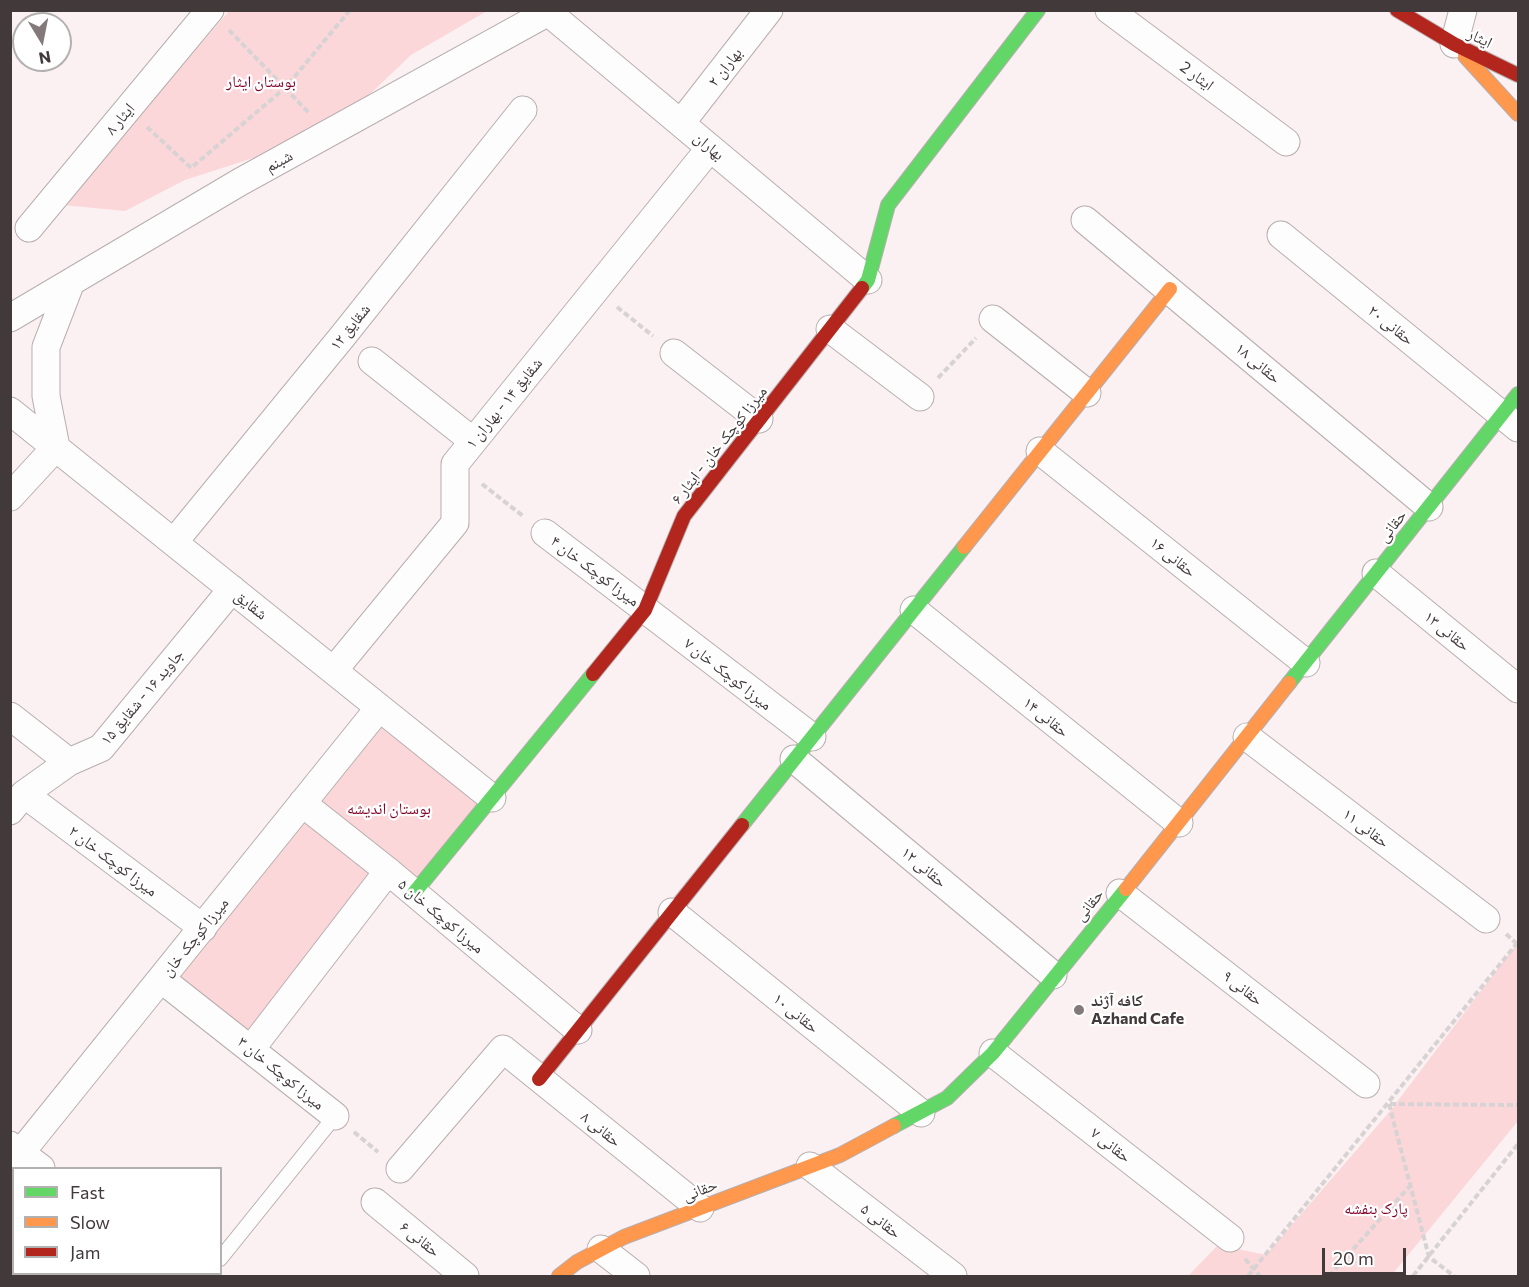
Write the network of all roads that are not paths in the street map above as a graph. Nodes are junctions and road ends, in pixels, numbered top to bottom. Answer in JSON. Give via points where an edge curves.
{"nodes":[{"id":1,"x":769,"y":10,"type":"edge"},
{"id":2,"x":1038,"y":10,"type":"edge"},
{"id":3,"x":1109,"y":10,"type":"edge"},
{"id":4,"x":1397,"y":10,"type":"edge"},
{"id":5,"x":1463,"y":10,"type":"edge"},
{"id":6,"x":550,"y":11,"type":"edge"},
{"id":7,"x":220,"y":20,"type":"edge"},
{"id":8,"x":1454,"y":44,"type":"junction"},
{"id":9,"x":1518,"y":75,"type":"edge"},
{"id":10,"x":523,"y":110,"type":"dead end"},
{"id":11,"x":1518,"y":114,"type":"edge"},
{"id":12,"x":681,"y":123,"type":"junction"},
{"id":13,"x":1286,"y":141,"type":"dead end"},
{"id":14,"x":710,"y":148,"type":"junction"},
{"id":15,"x":1085,"y":220,"type":"dead end"},
{"id":16,"x":29,"y":228,"type":"dead end"},
{"id":17,"x":1281,"y":235,"type":"dead end"},
{"id":18,"x":868,"y":280,"type":"junction"},
{"id":19,"x":71,"y":282,"type":"junction"},
{"id":20,"x":1170,"y":289,"type":"junction"},
{"id":21,"x":10,"y":318,"type":"edge"},
{"id":22,"x":993,"y":320,"type":"road end"},
{"id":23,"x":830,"y":328,"type":"junction"},
{"id":24,"x":674,"y":353,"type":"road end"},
{"id":25,"x":372,"y":361,"type":"dead end"},
{"id":26,"x":1088,"y":393,"type":"junction"},
{"id":27,"x":1518,"y":394,"type":"edge"},
{"id":28,"x":920,"y":398,"type":"road end"},
{"id":29,"x":10,"y":411,"type":"edge"},
{"id":30,"x":759,"y":419,"type":"junction"},
{"id":31,"x":1510,"y":422,"type":"edge"},
{"id":32,"x":474,"y":441,"type":"junction"},
{"id":33,"x":56,"y":447,"type":"junction"},
{"id":34,"x":1040,"y":452,"type":"junction"},
{"id":35,"x":10,"y":497,"type":"edge"},
{"id":36,"x":1429,"y":507,"type":"junction"},
{"id":37,"x":545,"y":533,"type":"road end"},
{"id":38,"x":174,"y":542,"type":"junction"},
{"id":39,"x":1376,"y":573,"type":"junction"},
{"id":40,"x":232,"y":589,"type":"junction"},
{"id":41,"x":645,"y":610,"type":"junction"},
{"id":42,"x":914,"y":610,"type":"junction"},
{"id":43,"x":1306,"y":663,"type":"junction"},
{"id":44,"x":334,"y":670,"type":"junction"},
{"id":45,"x":1518,"y":689,"type":"edge"},
{"id":46,"x":379,"y":708,"type":"junction"},
{"id":47,"x":10,"y":716,"type":"edge"},
{"id":48,"x":1247,"y":737,"type":"junction"},
{"id":49,"x":812,"y":738,"type":"junction"},
{"id":50,"x":794,"y":759,"type":"junction"},
{"id":51,"x":69,"y":762,"type":"junction"},
{"id":52,"x":492,"y":798,"type":"junction"},
{"id":53,"x":17,"y":802,"type":"edge"},
{"id":54,"x":302,"y":803,"type":"junction"},
{"id":55,"x":1179,"y":823,"type":"junction"},
{"id":56,"x":388,"y":871,"type":"junction"},
{"id":57,"x":1120,"y":892,"type":"junction"},
{"id":58,"x":414,"y":893,"type":"junction"},
{"id":59,"x":672,"y":912,"type":"junction"},
{"id":60,"x":1486,"y":920,"type":"dead end"},
{"id":61,"x":203,"y":928,"type":"junction"},
{"id":62,"x":1053,"y":975,"type":"junction"},
{"id":63,"x":161,"y":979,"type":"junction"},
{"id":64,"x":578,"y":1030,"type":"junction"},
{"id":65,"x":251,"y":1049,"type":"junction"},
{"id":66,"x":993,"y":1053,"type":"junction"},
{"id":67,"x":539,"y":1079,"type":"junction"},
{"id":68,"x":1366,"y":1084,"type":"dead end"},
{"id":69,"x":921,"y":1113,"type":"junction"},
{"id":70,"x":335,"y":1116,"type":"joint"},
{"id":71,"x":21,"y":1158,"type":"edge"},
{"id":72,"x":810,"y":1166,"type":"junction"},
{"id":73,"x":400,"y":1169,"type":"road end"},
{"id":74,"x":375,"y":1202,"type":"dead end"},
{"id":75,"x":700,"y":1208,"type":"junction"},
{"id":76,"x":1230,"y":1238,"type":"dead end"},
{"id":77,"x":601,"y":1249,"type":"junction"},
{"id":78,"x":222,"y":1257,"type":"edge"},
{"id":79,"x":465,"y":1276,"type":"edge"},
{"id":80,"x":559,"y":1276,"type":"edge"},
{"id":81,"x":636,"y":1276,"type":"edge"},
{"id":82,"x":953,"y":1276,"type":"edge"}],
"edges":[{"from":1,"to":12,"type":"street","name":"بهاران ۲"},
{"from":2,"to":18,"type":"street","name":"میرزا کوچک خان - ایثار ۶","via":[[888,206]]},
{"from":3,"to":13,"type":"street","name":"ایثار 2"},
{"from":4,"to":8,"type":"street","name":"ایثار"},
{"from":5,"to":8,"type":"street"},
{"from":6,"to":12,"type":"street","name":"بهاران"},
{"from":6,"to":19,"type":"street","name":"شبنم","via":[[240,182]]},
{"from":7,"to":16,"type":"street","name":"ایثار ۸"},
{"from":8,"to":9,"type":"street","name":"ایثار"},
{"from":8,"to":11,"type":"street"},
{"from":10,"to":38,"type":"street","name":"شقایق ۱۲"},
{"from":12,"to":14,"type":"street","name":"بهاران"},
{"from":14,"to":18,"type":"street","name":"بهاران"},
{"from":14,"to":32,"type":"street","name":"شقایق ۱۴ - بهاران ۱"},
{"from":15,"to":20,"type":"street","name":"حقانی ۱۸"},
{"from":17,"to":31,"type":"street","name":"حقانی ۲۰"},
{"from":18,"to":23,"type":"street","name":"میرزا کوچک خان - ایثار ۶"},
{"from":19,"to":21,"type":"street","name":"شبنم"},
{"from":19,"to":33,"type":"street","via":[[46,347],[46,396]]},
{"from":20,"to":26,"type":"street"},
{"from":20,"to":36,"type":"street","name":"حقانی ۱۸"},
{"from":22,"to":26,"type":"street"},
{"from":23,"to":28,"type":"street"},
{"from":23,"to":30,"type":"street","name":"میرزا کوچک خان - ایثار ۶"},
{"from":24,"to":30,"type":"street"},
{"from":25,"to":32,"type":"street"},
{"from":26,"to":34,"type":"street"},
{"from":27,"to":31,"type":"street","name":"حقانی"},
{"from":29,"to":33,"type":"street","name":"شقایق"},
{"from":30,"to":41,"type":"street","name":"میرزا کوچک خان - ایثار ۶","via":[[684,516]]},
{"from":31,"to":36,"type":"street","name":"حقانی"},
{"from":32,"to":44,"type":"street","name":"شقایق ۱۴ - بهاران ۱","via":[[455,464],[454,523]]},
{"from":33,"to":35,"type":"street"},
{"from":33,"to":38,"type":"street","name":"شقایق"},
{"from":34,"to":42,"type":"street"},
{"from":34,"to":43,"type":"street","name":"حقانی ۱۶"},
{"from":36,"to":39,"type":"street","name":"حقانی"},
{"from":37,"to":41,"type":"street","name":"میرزا کوچک خان ۴"},
{"from":38,"to":40,"type":"street","name":"شقایق"},
{"from":39,"to":43,"type":"street","name":"حقانی"},
{"from":39,"to":45,"type":"street","name":"حقانی ۱۳"},
{"from":40,"to":44,"type":"street","name":"شقایق"},
{"from":40,"to":51,"type":"street","name":"جاوید ۱۶ - شقایق ۱۵","via":[[101,748]]},
{"from":41,"to":49,"type":"street","name":"میرزا کوچک خان ۷"},
{"from":41,"to":52,"type":"street","name":"میرزا کوچک خان - ایثار ۶"},
{"from":42,"to":49,"type":"street"},
{"from":42,"to":55,"type":"street","name":"حقانی ۱۴"},
{"from":43,"to":48,"type":"street","name":"حقانی"},
{"from":44,"to":46,"type":"street","name":"شقایق"},
{"from":46,"to":52,"type":"street","name":"شقایق"},
{"from":46,"to":54,"type":"street","name":"میرزا کوچک خان"},
{"from":47,"to":51,"type":"street"},
{"from":48,"to":55,"type":"street","name":"حقانی"},
{"from":48,"to":60,"type":"street","name":"حقانی ۱۱"},
{"from":49,"to":50,"type":"street"},
{"from":50,"to":59,"type":"street"},
{"from":50,"to":62,"type":"street","name":"حقانی ۱۲"},
{"from":51,"to":53,"type":"street","name":"جاوید ۱۶ - شقایق ۱۵"},
{"from":52,"to":58,"type":"street","name":"میرزا کوچک خان - ایثار ۶"},
{"from":53,"to":61,"type":"street","name":"میرزا کوچک خان ۲"},
{"from":54,"to":56,"type":"street","name":"میرزا کوچک خان ۵"},
{"from":54,"to":61,"type":"street","name":"میرزا کوچک خان"},
{"from":55,"to":57,"type":"street","name":"حقانی"},
{"from":56,"to":58,"type":"street","name":"میرزا کوچک خان ۵"},
{"from":56,"to":65,"type":"street"},
{"from":57,"to":62,"type":"street","name":"حقانی"},
{"from":57,"to":68,"type":"street","name":"حقانی ۹"},
{"from":58,"to":64,"type":"street","name":"میرزا کوچک خان ۵"},
{"from":59,"to":64,"type":"street"},
{"from":59,"to":69,"type":"street","name":"حقانی ۱۰"},
{"from":61,"to":63,"type":"street","name":"میرزا کوچک خان"},
{"from":62,"to":66,"type":"street","name":"حقانی"},
{"from":63,"to":65,"type":"street","name":"میرزا کوچک خان ۳"},
{"from":63,"to":71,"type":"street","name":"میرزا کوچک خان"},
{"from":64,"to":67,"type":"street"},
{"from":65,"to":70,"type":"street","name":"میرزا کوچک خان ۳"},
{"from":66,"to":69,"type":"street","name":"حقانی","via":[[946,1098]]},
{"from":66,"to":76,"type":"street","name":"حقانی ۷"},
{"from":67,"to":73,"type":"street","name":"حقانی ۸","via":[[503,1049]]},
{"from":67,"to":75,"type":"street","name":"حقانی ۸"},
{"from":69,"to":72,"type":"street","name":"حقانی"},
{"from":70,"to":78,"type":"lane"},
{"from":72,"to":75,"type":"street","name":"حقانی"},
{"from":72,"to":82,"type":"street","name":"حقانی ۵"},
{"from":74,"to":79,"type":"street","name":"حقانی ۶"},
{"from":75,"to":77,"type":"street","name":"حقانی"},
{"from":77,"to":80,"type":"street","name":"حقانی"},
{"from":77,"to":81,"type":"street"}]}
